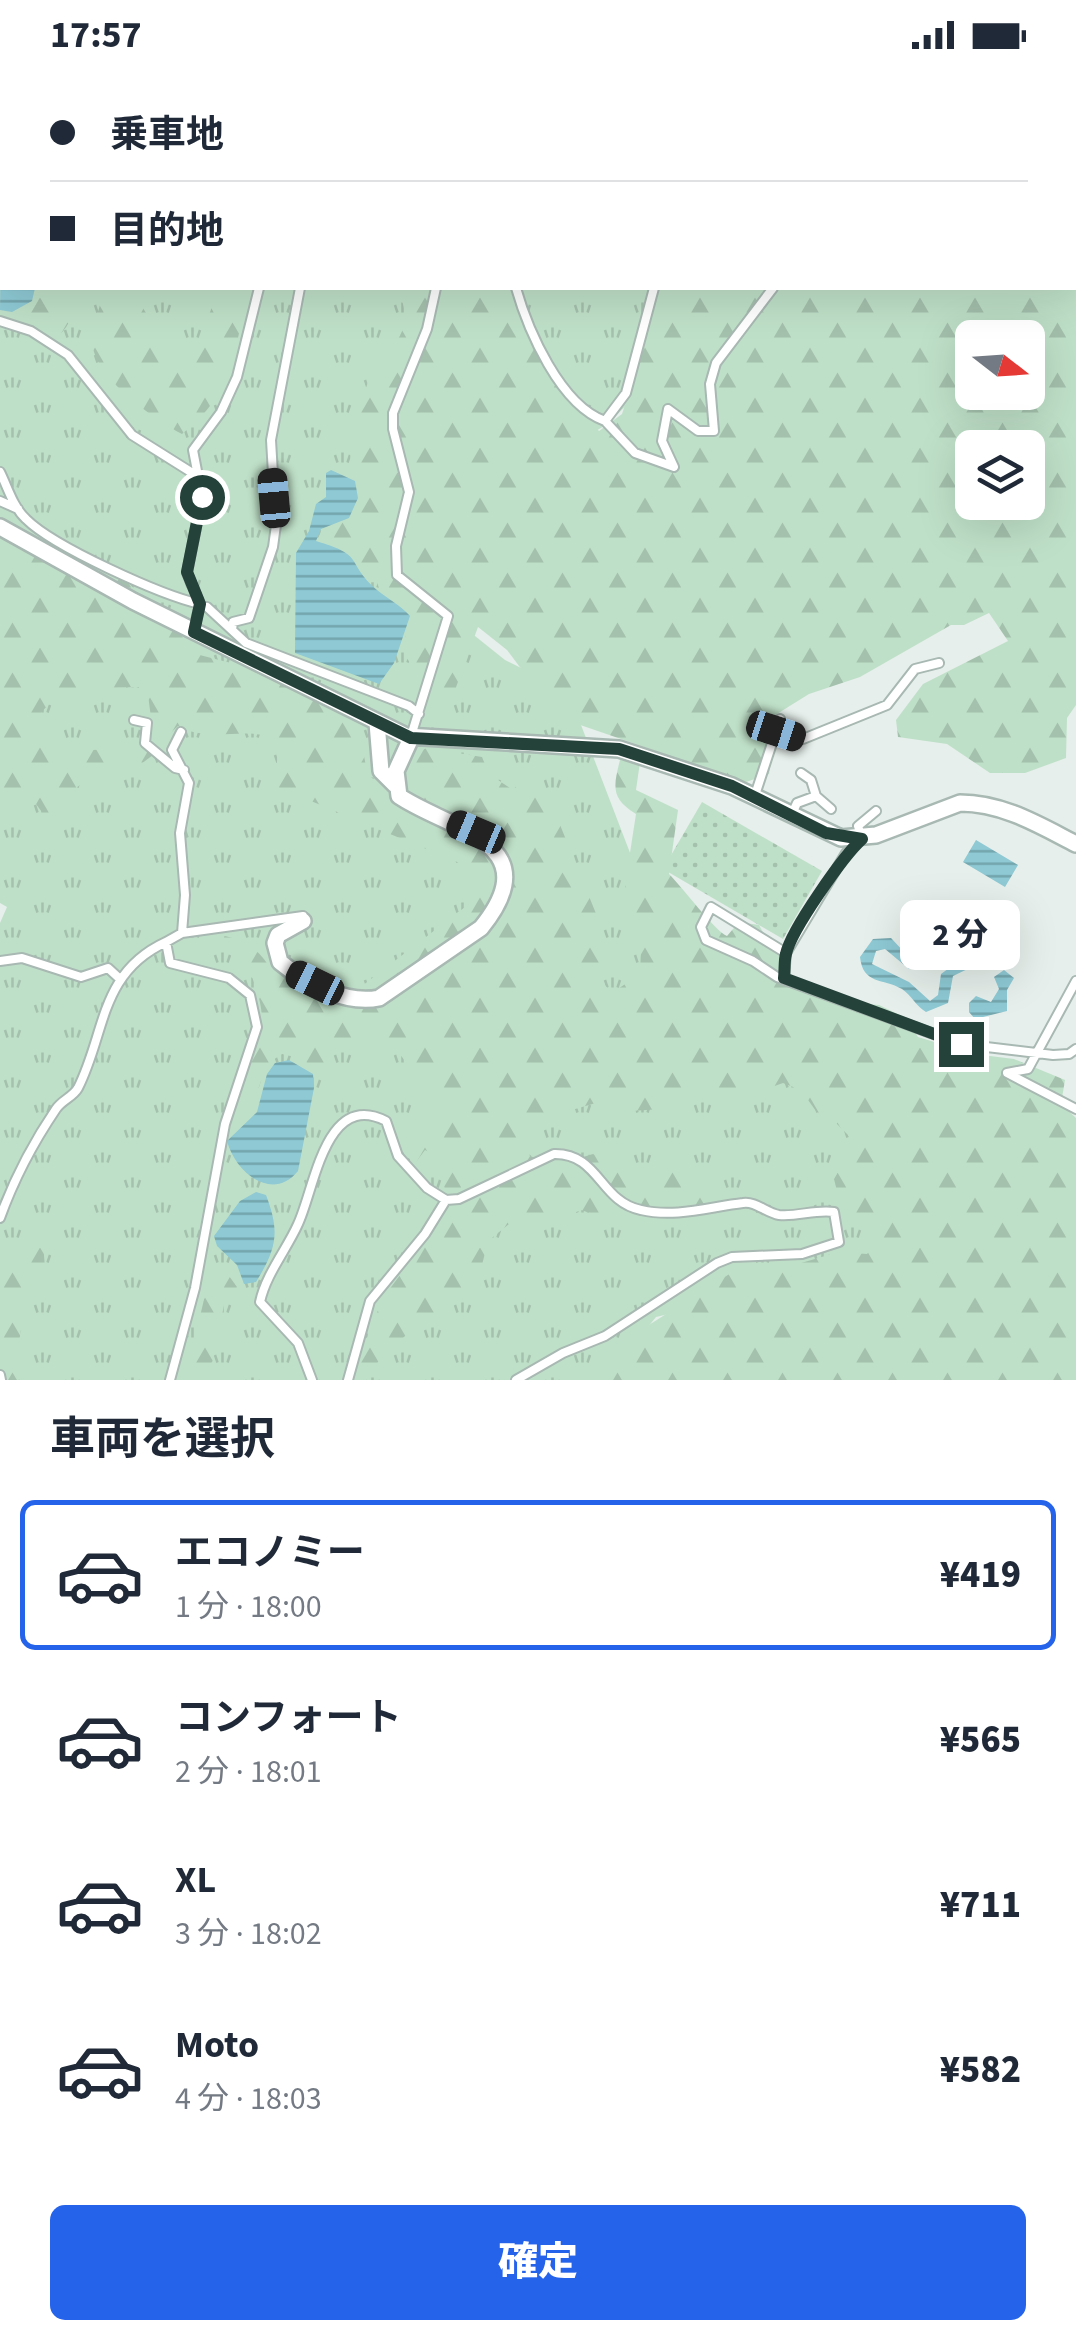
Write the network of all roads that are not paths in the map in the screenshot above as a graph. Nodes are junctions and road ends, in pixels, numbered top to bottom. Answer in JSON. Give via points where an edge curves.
{"nodes":[{"id":1,"x":258,"y":290,"type":"edge"},
{"id":2,"x":300,"y":290,"type":"edge"},
{"id":3,"x":436,"y":290,"type":"edge"},
{"id":4,"x":517,"y":290,"type":"edge"},
{"id":5,"x":653,"y":290,"type":"edge"},
{"id":6,"x":771,"y":290,"type":"edge"},
{"id":7,"x":0,"y":321,"type":"edge"},
{"id":8,"x":605,"y":421,"type":"junction"},
{"id":9,"x":0,"y":472,"type":"edge"},
{"id":10,"x":194,"y":474,"type":"junction"},
{"id":11,"x":0,"y":501,"type":"edge"},
{"id":12,"x":18,"y":509,"type":"junction"},
{"id":13,"x":0,"y":528,"type":"edge"},
{"id":14,"x":204,"y":606,"type":"junction"},
{"id":15,"x":232,"y":630,"type":"junction"},
{"id":16,"x":194,"y":632,"type":"junction"},
{"id":17,"x":939,"y":663,"type":"dead end"},
{"id":18,"x":419,"y":714,"type":"junction"},
{"id":19,"x":134,"y":720,"type":"dead end"},
{"id":20,"x":780,"y":720,"type":"dead end"},
{"id":21,"x":377,"y":723,"type":"junction"},
{"id":22,"x":776,"y":731,"type":"junction"},
{"id":23,"x":180,"y":732,"type":"dead end"},
{"id":24,"x":411,"y":738,"type":"junction"},
{"id":25,"x":184,"y":770,"type":"junction"},
{"id":26,"x":801,"y":772,"type":"dead end"},
{"id":27,"x":394,"y":786,"type":"junction"},
{"id":28,"x":754,"y":795,"type":"junction"},
{"id":29,"x":816,"y":796,"type":"junction"},
{"id":30,"x":831,"y":809,"type":"dead end"},
{"id":31,"x":876,"y":811,"type":"dead end"},
{"id":32,"x":790,"y":816,"type":"junction"},
{"id":33,"x":862,"y":839,"type":"junction"},
{"id":34,"x":1076,"y":844,"type":"edge"},
{"id":35,"x":303,"y":918,"type":"joint"},
{"id":36,"x":182,"y":933,"type":"junction"},
{"id":37,"x":166,"y":942,"type":"junction"},
{"id":38,"x":786,"y":953,"type":"junction"},
{"id":39,"x":0,"y":961,"type":"edge"},
{"id":40,"x":784,"y":978,"type":"junction"},
{"id":41,"x":120,"y":979,"type":"junction"},
{"id":42,"x":1076,"y":981,"type":"edge"},
{"id":43,"x":1076,"y":1049,"type":"edge"},
{"id":44,"x":1038,"y":1053,"type":"junction"},
{"id":45,"x":1076,"y":1110,"type":"edge"},
{"id":46,"x":446,"y":1200,"type":"junction"},
{"id":47,"x":0,"y":1218,"type":"edge"},
{"id":48,"x":170,"y":1380,"type":"edge"},
{"id":49,"x":312,"y":1380,"type":"edge"},
{"id":50,"x":348,"y":1380,"type":"edge"},
{"id":51,"x":516,"y":1380,"type":"edge"}],
"edges":[{"from":1,"to":10,"type":"lane","via":[[237,378],[193,450]]},
{"from":2,"to":15,"type":"lane","via":[[271,440],[273,547],[252,612],[233,622]]},
{"from":3,"to":18,"type":"lane","via":[[393,429],[408,492],[396,574],[448,616]]},
{"from":4,"to":8,"type":"lane","via":[[546,363],[588,413]]},
{"from":5,"to":8,"type":"lane","via":[[626,393]]},
{"from":6,"to":8,"type":"lane","via":[[716,363],[710,384],[714,431],[698,431],[668,409],[662,441],[674,466],[636,453]]},
{"from":7,"to":10,"type":"lane","via":[[32,331],[68,355],[132,435]]},
{"from":9,"to":12,"type":"lane"},
{"from":10,"to":14,"type":"lane","via":[[200,518],[187,580]]},
{"from":11,"to":12,"type":"lane"},
{"from":12,"to":14,"type":"lane","via":[[46,534],[169,597]]},
{"from":13,"to":16,"type":"street"},
{"from":14,"to":15,"type":"lane"},
{"from":14,"to":16,"type":"lane"},
{"from":15,"to":18,"type":"lane","via":[[266,653]]},
{"from":16,"to":21,"type":"street"},
{"from":17,"to":22,"type":"lane","via":[[914,669],[887,705],[802,740]]},
{"from":18,"to":24,"type":"lane"},
{"from":19,"to":25,"type":"lane","via":[[147,723],[146,743]]},
{"from":20,"to":22,"type":"lane"},
{"from":21,"to":24,"type":"street"},
{"from":21,"to":27,"type":"street","via":[[382,771]]},
{"from":22,"to":28,"type":"lane"},
{"from":23,"to":25,"type":"lane","via":[[172,750]]},
{"from":24,"to":27,"type":"street"},
{"from":24,"to":28,"type":"street","via":[[619,749]]},
{"from":25,"to":36,"type":"lane","via":[[190,793],[180,832]]},
{"from":26,"to":29,"type":"lane"},
{"from":27,"to":35,"type":"street","via":[[413,806],[476,832],[496,852],[502,887],[490,916],[379,998],[363,1001],[280,962],[278,935]]},
{"from":28,"to":32,"type":"street"},
{"from":29,"to":30,"type":"lane"},
{"from":29,"to":32,"type":"lane"},
{"from":31,"to":33,"type":"lane","via":[[858,826]]},
{"from":32,"to":33,"type":"street","via":[[842,838]]},
{"from":33,"to":34,"type":"street","via":[[976,803]]},
{"from":33,"to":38,"type":"lane","via":[[846,853]]},
{"from":35,"to":36,"type":"lane"},
{"from":36,"to":37,"type":"lane"},
{"from":37,"to":41,"type":"lane"},
{"from":37,"to":48,"type":"lane","via":[[170,963],[229,978],[250,994],[257,1026],[225,1124],[195,1288]]},
{"from":38,"to":40,"type":"lane"},
{"from":38,"to":40,"type":"lane","via":[[711,907],[701,927],[719,948]]},
{"from":39,"to":41,"type":"lane","via":[[22,958],[81,977],[108,968]]},
{"from":40,"to":44,"type":"lane","via":[[961,1044]]},
{"from":41,"to":47,"type":"lane","via":[[78,1088],[58,1106],[22,1165]]},
{"from":42,"to":44,"type":"lane"},
{"from":43,"to":44,"type":"lane"},
{"from":44,"to":45,"type":"lane","via":[[1028,1069],[1006,1072]]},
{"from":46,"to":49,"type":"lane","via":[[398,1156],[386,1120],[372,1114],[358,1114],[320,1152],[300,1220],[260,1302],[298,1343]]},
{"from":46,"to":50,"type":"lane","via":[[370,1301]]},
{"from":46,"to":51,"type":"lane","via":[[564,1154],[593,1166],[608,1193],[638,1210],[748,1202],[780,1215],[834,1212],[839,1242],[802,1254],[717,1262],[605,1336]]}]}
